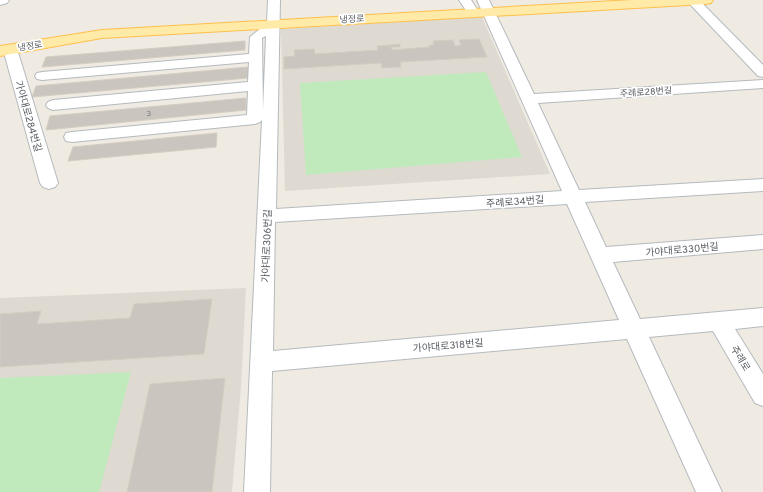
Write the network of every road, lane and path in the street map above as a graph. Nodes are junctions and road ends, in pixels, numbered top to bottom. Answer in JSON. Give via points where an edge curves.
{"nodes":[{"id":1,"x":3,"y":0,"type":"edge"},
{"id":2,"x":274,"y":0,"type":"edge"},
{"id":3,"x":465,"y":0,"type":"edge"},
{"id":4,"x":697,"y":0,"type":"edge"},
{"id":5,"x":0,"y":1,"type":"edge"},
{"id":6,"x":482,"y":8,"type":"edge"},
{"id":7,"x":274,"y":24,"type":"junction"},
{"id":8,"x":5,"y":50,"type":"edge"},
{"id":9,"x":256,"y":57,"type":"junction"},
{"id":10,"x":763,"y":73,"type":"edge"},
{"id":11,"x":42,"y":76,"type":"dead end"},
{"id":12,"x":763,"y":84,"type":"edge"},
{"id":13,"x":255,"y":86,"type":"junction"},
{"id":14,"x":529,"y":99,"type":"junction"},
{"id":15,"x":53,"y":105,"type":"dead end"},
{"id":16,"x":72,"y":137,"type":"dead end"},
{"id":17,"x":48,"y":183,"type":"dead end"},
{"id":18,"x":763,"y":185,"type":"edge"},
{"id":19,"x":574,"y":197,"type":"junction"},
{"id":20,"x":267,"y":216,"type":"junction"},
{"id":21,"x":763,"y":242,"type":"edge"},
{"id":22,"x":601,"y":255,"type":"junction"},
{"id":23,"x":763,"y":317,"type":"edge"},
{"id":24,"x":718,"y":320,"type":"junction"},
{"id":25,"x":634,"y":328,"type":"junction"},
{"id":26,"x":262,"y":362,"type":"junction"},
{"id":27,"x":763,"y":395,"type":"edge"},
{"id":28,"x":257,"y":492,"type":"edge"},
{"id":29,"x":709,"y":492,"type":"edge"}],
"edges":[{"from":1,"to":5,"type":"street"},
{"from":2,"to":7,"type":"street","name":"가야대로306번길"},
{"from":3,"to":6,"type":"street"},
{"from":4,"to":6,"type":"main road","name":"냉정로"},
{"from":4,"to":10,"type":"street"},
{"from":6,"to":7,"type":"main road","name":"냉정로"},
{"from":6,"to":14,"type":"street"},
{"from":7,"to":8,"type":"main road","name":"냉정로","via":[[102,34]]},
{"from":7,"to":9,"type":"street","via":[[256,37]]},
{"from":7,"to":20,"type":"street","name":"가야대로306번길"},
{"from":8,"to":17,"type":"street","name":"가야대로284번길"},
{"from":9,"to":11,"type":"street"},
{"from":9,"to":13,"type":"street"},
{"from":12,"to":14,"type":"street","name":"주례로28번길"},
{"from":13,"to":15,"type":"street"},
{"from":13,"to":16,"type":"street","via":[[255,119]]},
{"from":14,"to":19,"type":"street"},
{"from":18,"to":19,"type":"street","name":"주례로34번길"},
{"from":19,"to":20,"type":"street","name":"주례로34번길"},
{"from":19,"to":22,"type":"street"},
{"from":20,"to":26,"type":"street","name":"가야대로306번길"},
{"from":21,"to":22,"type":"street","name":"가야대로330번길"},
{"from":22,"to":25,"type":"street"},
{"from":23,"to":24,"type":"street"},
{"from":24,"to":25,"type":"street"},
{"from":24,"to":27,"type":"street","name":"주례로"},
{"from":25,"to":26,"type":"street","name":"가야대로318번길"},
{"from":25,"to":29,"type":"street"},
{"from":26,"to":28,"type":"street","name":"가야대로306번길"}]}
